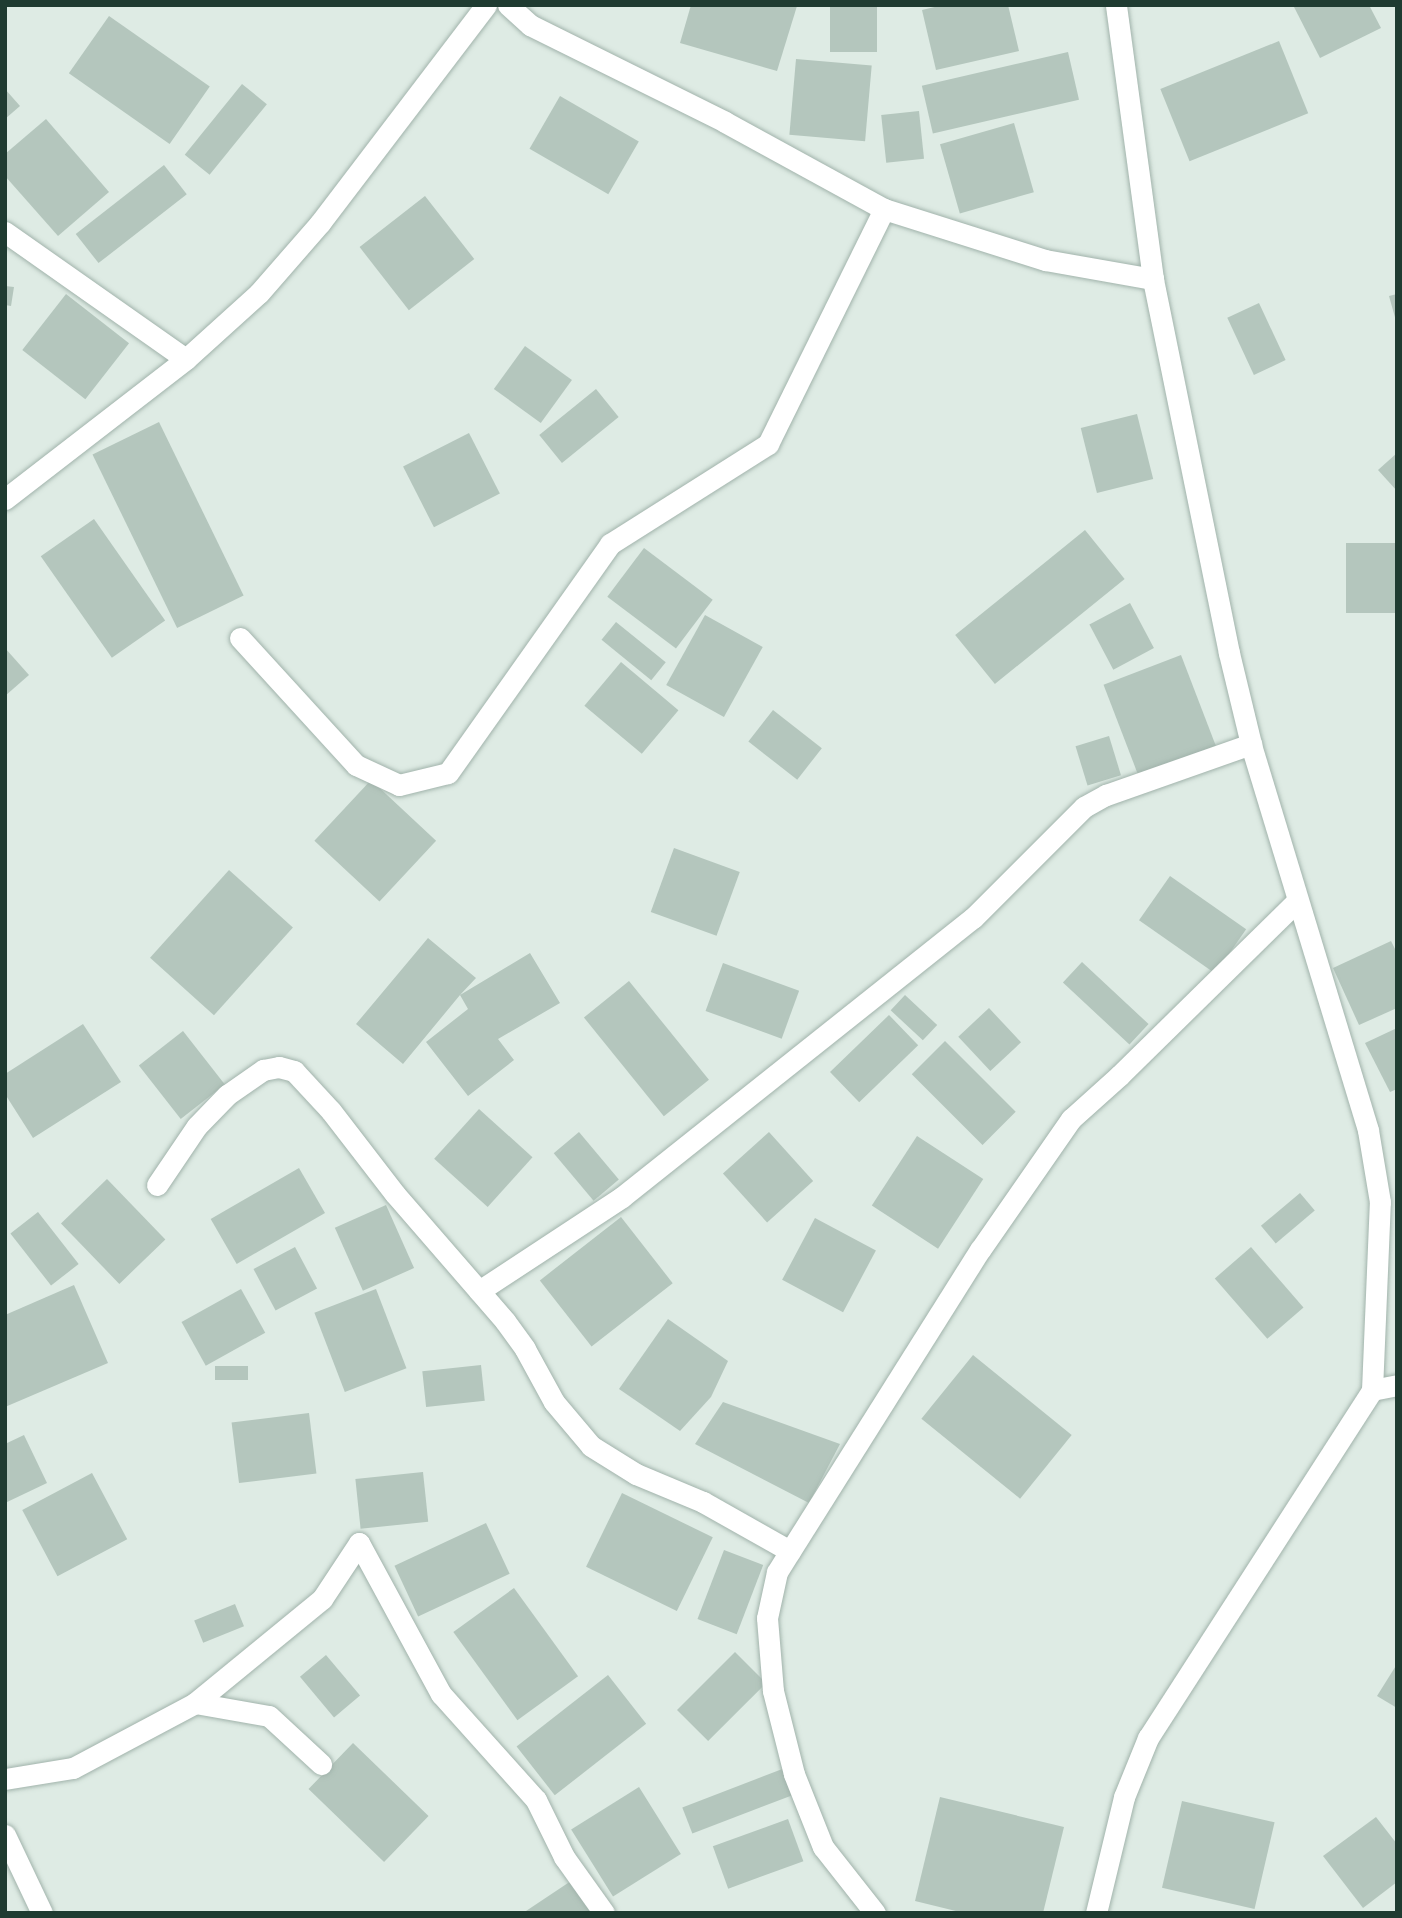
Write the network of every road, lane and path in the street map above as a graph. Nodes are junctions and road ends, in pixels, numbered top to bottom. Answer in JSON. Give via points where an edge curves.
{"nodes":[{"id":1,"x":486,"y":5,"type":"edge"},
{"id":2,"x":508,"y":5,"type":"edge"},
{"id":3,"x":1116,"y":5,"type":"edge"},
{"id":4,"x":884,"y":209,"type":"junction"},
{"id":5,"x":5,"y":232,"type":"edge"},
{"id":6,"x":1153,"y":279,"type":"junction"},
{"id":7,"x":186,"y":359,"type":"junction"},
{"id":8,"x":5,"y":499,"type":"edge"},
{"id":9,"x":240,"y":638,"type":"dead end"},
{"id":10,"x":1251,"y":744,"type":"junction"},
{"id":11,"x":1297,"y":901,"type":"junction"},
{"id":12,"x":157,"y":1185,"type":"dead end"},
{"id":13,"x":479,"y":1291,"type":"junction"},
{"id":14,"x":1397,"y":1385,"type":"edge"},
{"id":15,"x":1372,"y":1390,"type":"junction"},
{"id":16,"x":790,"y":1551,"type":"junction"},
{"id":17,"x":195,"y":1703,"type":"junction"},
{"id":18,"x":321,"y":1764,"type":"dead end"},
{"id":19,"x":5,"y":1779,"type":"edge"},
{"id":20,"x":5,"y":1835,"type":"edge"},
{"id":21,"x":42,"y":1913,"type":"edge"},
{"id":22,"x":604,"y":1913,"type":"edge"},
{"id":23,"x":875,"y":1913,"type":"edge"},
{"id":24,"x":1096,"y":1913,"type":"edge"}],
"edges":[{"from":1,"to":7,"type":"street","via":[[311,233],[259,293]]},
{"from":2,"to":4,"type":"street","via":[[530,25],[725,122]]},
{"from":3,"to":6,"type":"street"},
{"from":4,"to":6,"type":"street","via":[[1045,260]]},
{"from":4,"to":9,"type":"street","via":[[768,444],[610,544],[448,773],[399,785],[356,765]]},
{"from":5,"to":7,"type":"street"},
{"from":6,"to":10,"type":"street"},
{"from":7,"to":8,"type":"street"},
{"from":10,"to":11,"type":"street"},
{"from":10,"to":13,"type":"street","via":[[1084,807],[952,935],[622,1197]]},
{"from":11,"to":15,"type":"street","via":[[1378,1176],[1379,1269]]},
{"from":11,"to":16,"type":"street","via":[[1071,1119],[980,1251]]},
{"from":12,"to":13,"type":"street","via":[[197,1126],[227,1095],[263,1070],[279,1067],[294,1071]]},
{"from":13,"to":16,"type":"street","via":[[525,1349],[554,1402],[591,1446],[636,1474],[703,1502]]},
{"from":14,"to":15,"type":"street"},
{"from":15,"to":24,"type":"street","via":[[1147,1738],[1124,1797]]},
{"from":16,"to":23,"type":"street","via":[[777,1572],[767,1618],[773,1691],[794,1774],[823,1847]]},
{"from":17,"to":18,"type":"street","via":[[269,1716]]},
{"from":17,"to":19,"type":"street","via":[[73,1768]]},
{"from":17,"to":22,"type":"street","via":[[322,1599],[359,1543],[441,1694],[536,1800],[564,1857]]},
{"from":20,"to":21,"type":"street"}]}
